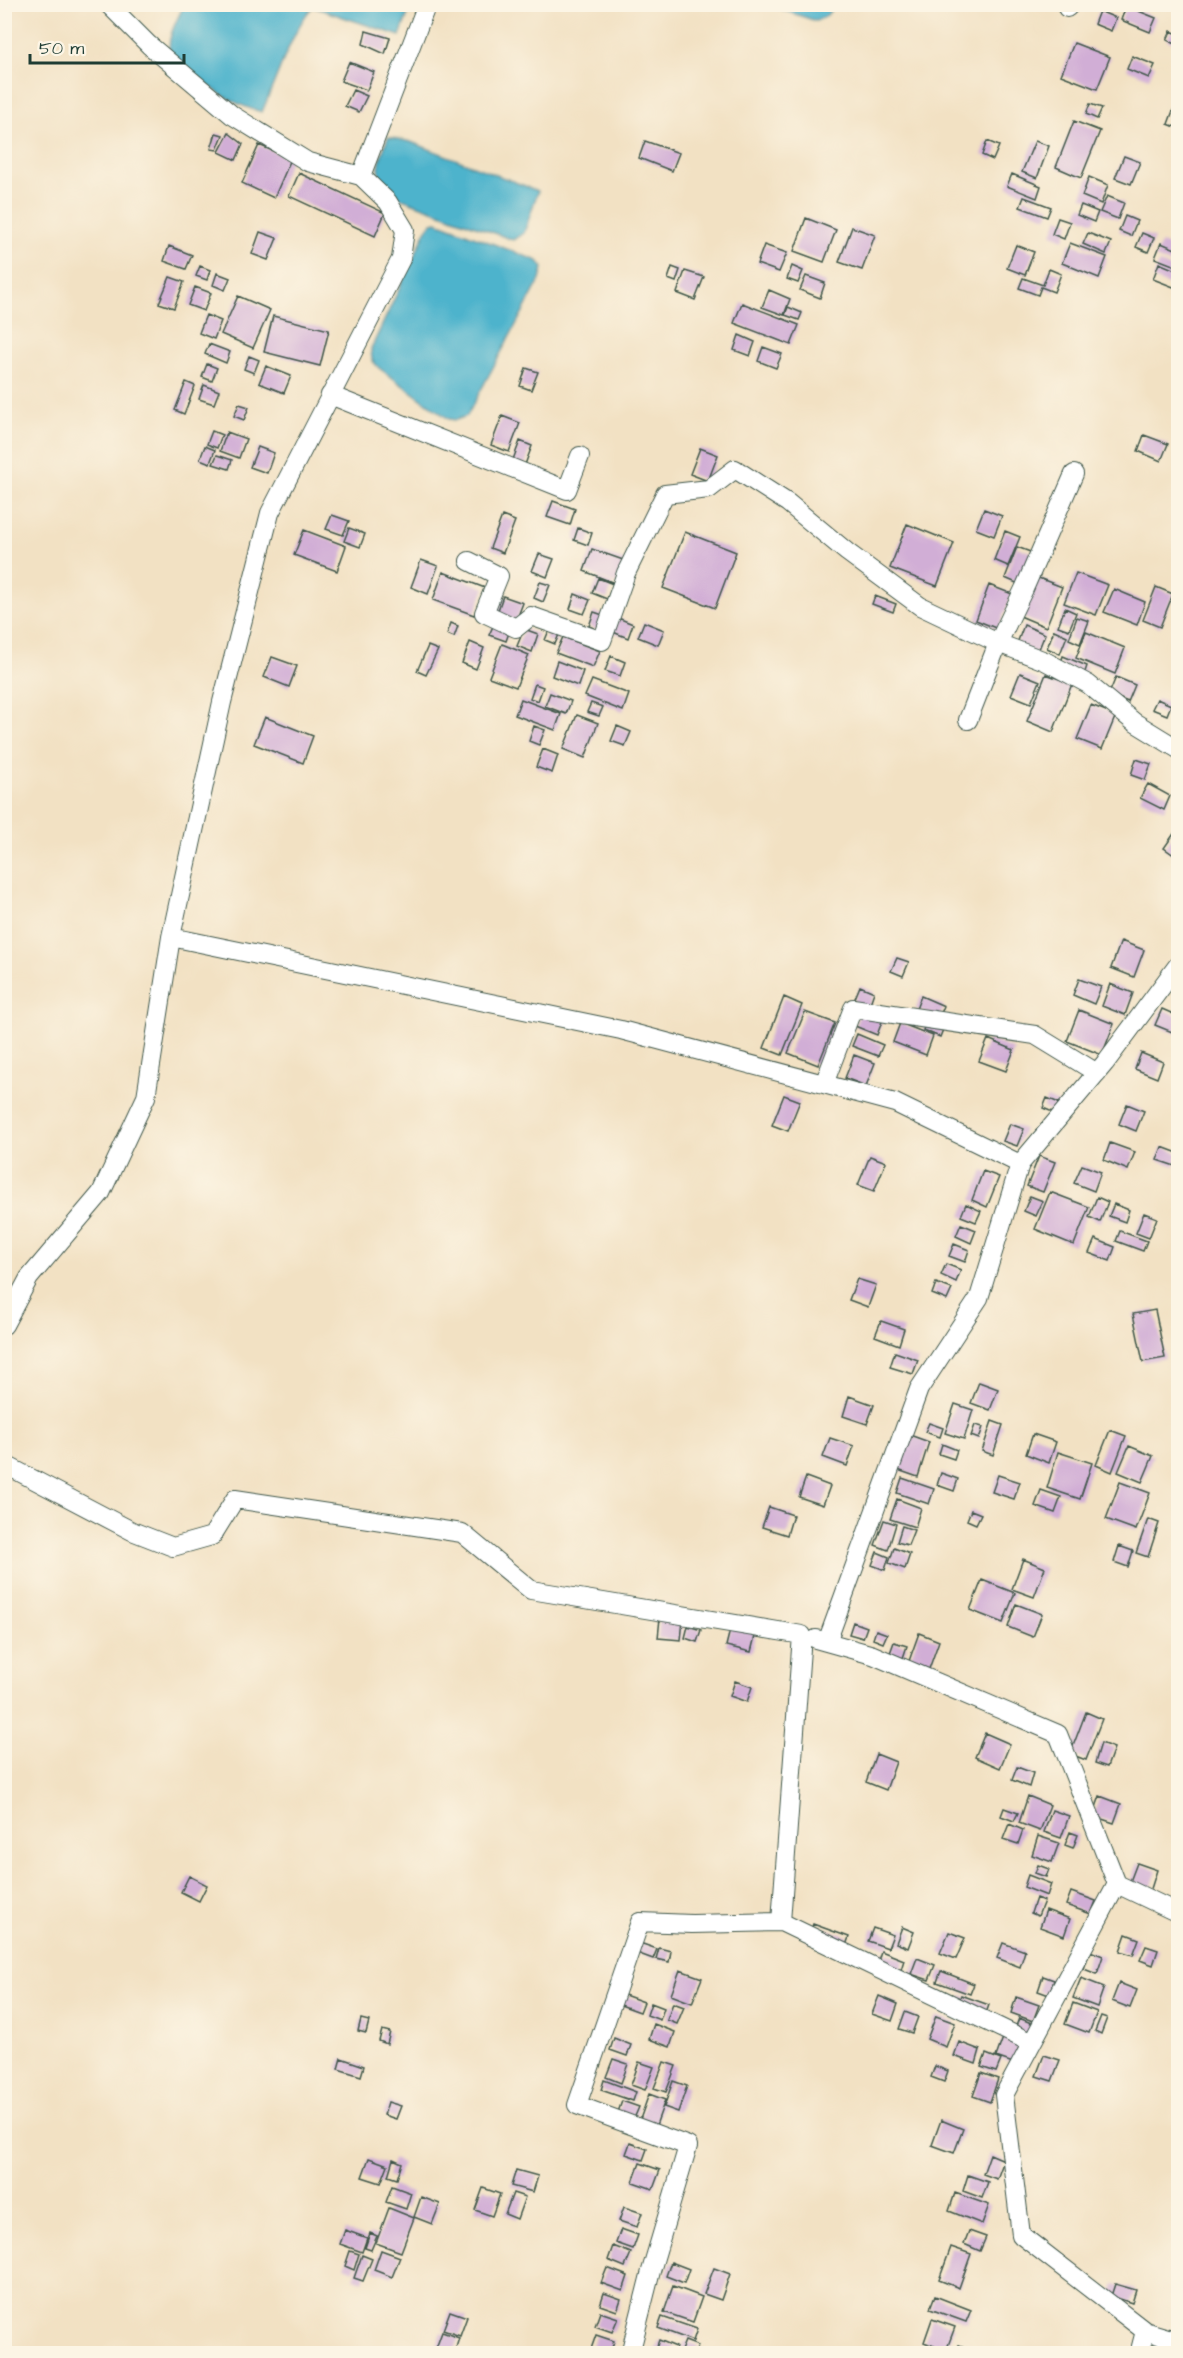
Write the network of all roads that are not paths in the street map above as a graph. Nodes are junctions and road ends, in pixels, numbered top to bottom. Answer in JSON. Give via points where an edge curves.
{"nodes":[{"id":1,"x":108,"y":4,"type":"edge"},
{"id":2,"x":427,"y":4,"type":"edge"},
{"id":3,"x":361,"y":176,"type":"junction"},
{"id":4,"x":330,"y":395,"type":"junction"},
{"id":5,"x":580,"y":456,"type":"dead end"},
{"id":6,"x":1074,"y":474,"type":"dead end"},
{"id":7,"x":469,"y":561,"type":"dead end"},
{"id":8,"x":998,"y":644,"type":"junction"},
{"id":9,"x":968,"y":720,"type":"dead end"},
{"id":10,"x":1179,"y":749,"type":"edge"},
{"id":11,"x":171,"y":937,"type":"junction"},
{"id":12,"x":1179,"y":965,"type":"edge"},
{"id":13,"x":1097,"y":1072,"type":"junction"},
{"id":14,"x":824,"y":1084,"type":"junction"},
{"id":15,"x":1020,"y":1164,"type":"junction"},
{"id":16,"x":4,"y":1325,"type":"edge"},
{"id":17,"x":4,"y":1464,"type":"edge"},
{"id":18,"x":802,"y":1635,"type":"junction"},
{"id":19,"x":827,"y":1642,"type":"junction"},
{"id":20,"x":1117,"y":1884,"type":"junction"},
{"id":21,"x":1179,"y":1913,"type":"edge"},
{"id":22,"x":781,"y":1922,"type":"junction"},
{"id":23,"x":1032,"y":2043,"type":"junction"},
{"id":24,"x":1144,"y":2331,"type":"junction"},
{"id":25,"x":1179,"y":2341,"type":"edge"},
{"id":26,"x":630,"y":2354,"type":"edge"},
{"id":27,"x":1139,"y":2354,"type":"edge"}],
"edges":[{"from":1,"to":3,"type":"street","via":[[149,45],[232,115],[308,162]]},
{"from":2,"to":3,"type":"street"},
{"from":3,"to":4,"type":"street","via":[[387,202],[405,230],[400,259]]},
{"from":4,"to":5,"type":"street","via":[[567,490]]},
{"from":4,"to":11,"type":"street","via":[[270,513],[222,702]]},
{"from":6,"to":8,"type":"street"},
{"from":7,"to":8,"type":"street","via":[[500,576],[484,613],[516,628],[531,616],[602,641],[626,573],[665,494],[709,489],[735,469],[788,503],[920,606]]},
{"from":8,"to":9,"type":"street"},
{"from":8,"to":10,"type":"street","via":[[1045,661],[1088,684],[1134,722]]},
{"from":11,"to":14,"type":"street","via":[[621,1030]]},
{"from":11,"to":16,"type":"street","via":[[146,1097],[101,1193],[29,1278]]},
{"from":12,"to":13,"type":"street"},
{"from":13,"to":14,"type":"street","via":[[1035,1035],[853,1008]]},
{"from":13,"to":15,"type":"street"},
{"from":14,"to":15,"type":"street","via":[[895,1103]]},
{"from":15,"to":19,"type":"street","via":[[979,1298],[919,1389]]},
{"from":17,"to":18,"type":"street","via":[[132,1531],[173,1548],[212,1536],[235,1499],[462,1533],[531,1590]]},
{"from":18,"to":19,"type":"street"},
{"from":18,"to":22,"type":"street"},
{"from":19,"to":20,"type":"street","via":[[873,1655],[1058,1734]]},
{"from":20,"to":21,"type":"street"},
{"from":20,"to":23,"type":"street"},
{"from":22,"to":23,"type":"street"},
{"from":22,"to":26,"type":"street","via":[[640,1922],[576,2105],[688,2146]]},
{"from":23,"to":24,"type":"street","via":[[1004,2095],[1021,2235]]},
{"from":24,"to":25,"type":"street"},
{"from":24,"to":27,"type":"street"}]}
